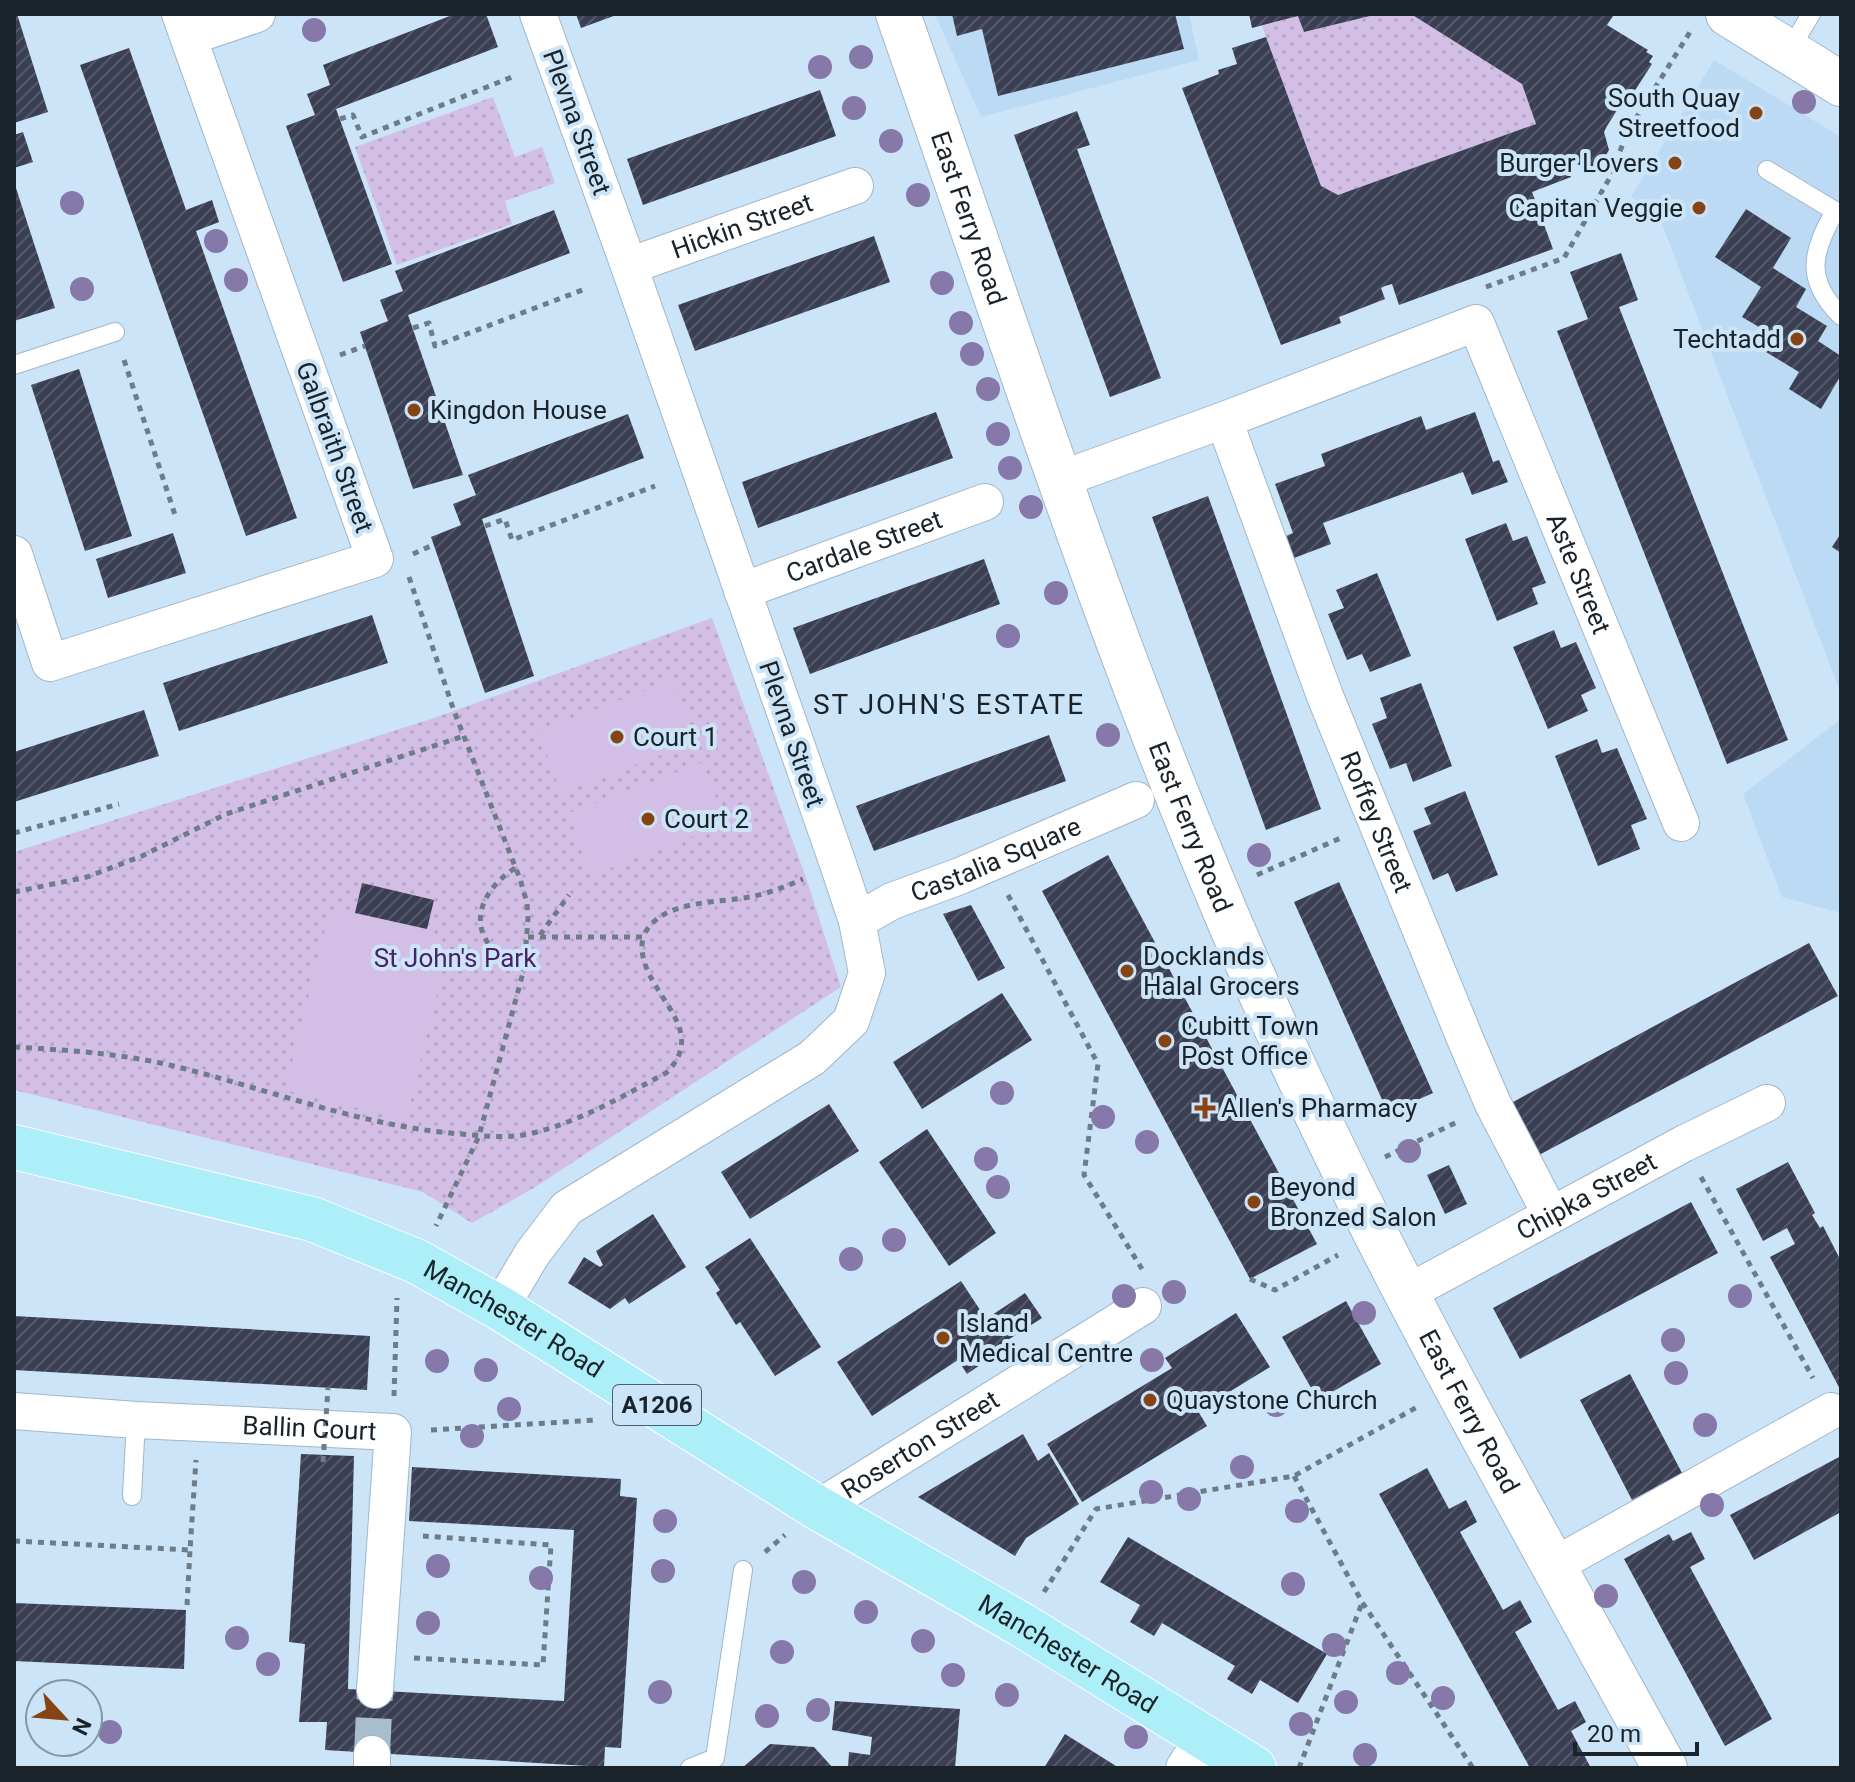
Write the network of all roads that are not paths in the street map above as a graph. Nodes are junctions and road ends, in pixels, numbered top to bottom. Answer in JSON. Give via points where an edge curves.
{"nodes":[{"id":1,"x":257,"y":14,"type":"edge"},
{"id":2,"x":538,"y":14,"type":"edge"},
{"id":3,"x":898,"y":14,"type":"edge"},
{"id":4,"x":1811,"y":14,"type":"edge"},
{"id":5,"x":1712,"y":18,"type":"edge"},
{"id":6,"x":184,"y":26,"type":"edge"},
{"id":7,"x":1789,"y":51,"type":"junction"},
{"id":8,"x":1841,"y":84,"type":"edge"},
{"id":9,"x":1767,"y":170,"type":"dead end"},
{"id":10,"x":855,"y":186,"type":"dead end"},
{"id":11,"x":629,"y":266,"type":"junction"},
{"id":12,"x":1841,"y":316,"type":"edge"},
{"id":13,"x":115,"y":332,"type":"road end"},
{"id":14,"x":14,"y":365,"type":"edge"},
{"id":15,"x":1224,"y":420,"type":"junction"},
{"id":16,"x":1061,"y":479,"type":"junction"},
{"id":17,"x":985,"y":502,"type":"dead end"},
{"id":18,"x":14,"y":554,"type":"edge"},
{"id":19,"x":742,"y":591,"type":"junction"},
{"id":20,"x":1136,"y":800,"type":"dead end"},
{"id":21,"x":1681,"y":823,"type":"dead end"},
{"id":22,"x":857,"y":921,"type":"junction"},
{"id":23,"x":1767,"y":1103,"type":"dead end"},
{"id":24,"x":14,"y":1147,"type":"edge"},
{"id":25,"x":1551,"y":1215,"type":"junction"},
{"id":26,"x":1407,"y":1293,"type":"junction"},
{"id":27,"x":1143,"y":1306,"type":"road end"},
{"id":28,"x":500,"y":1308,"type":"junction"},
{"id":29,"x":14,"y":1411,"type":"edge"},
{"id":30,"x":1831,"y":1411,"type":"road end"},
{"id":31,"x":136,"y":1420,"type":"junction"},
{"id":32,"x":132,"y":1496,"type":"dead end"},
{"id":33,"x":818,"y":1508,"type":"junction"},
{"id":34,"x":1555,"y":1565,"type":"junction"},
{"id":35,"x":743,"y":1570,"type":"road end"},
{"id":36,"x":377,"y":1673,"type":"tunnel mouth"},
{"id":37,"x":1194,"y":1752,"type":"edge"},
{"id":38,"x":690,"y":1768,"type":"edge"},
{"id":39,"x":1254,"y":1768,"type":"edge"},
{"id":40,"x":1665,"y":1768,"type":"edge"}],
"edges":[{"from":1,"to":6,"type":"street"},
{"from":2,"to":11,"type":"street","name":"Plevna Street"},
{"from":3,"to":16,"type":"street","name":"East Ferry Road"},
{"from":4,"to":7,"type":"lane"},
{"from":5,"to":7,"type":"street"},
{"from":6,"to":18,"type":"street","name":"Galbraith Street","via":[[375,559],[50,663]]},
{"from":7,"to":8,"type":"street"},
{"from":9,"to":12,"type":"lane","via":[[1835,211],[1814,259],[1819,282]]},
{"from":10,"to":11,"type":"street","name":"Hickin Street"},
{"from":11,"to":19,"type":"street","name":"Plevna Street"},
{"from":13,"to":14,"type":"lane"},
{"from":15,"to":16,"type":"street"},
{"from":15,"to":21,"type":"street","name":"Aste Street","via":[[1478,306]]},
{"from":15,"to":25,"type":"street","name":"Roffey Street","via":[[1376,821],[1493,1104]]},
{"from":16,"to":26,"type":"street","name":"East Ferry Road","via":[[1160,753],[1219,894],[1283,1043]]},
{"from":17,"to":19,"type":"street","name":"Cardale Street"},
{"from":19,"to":22,"type":"street","name":"Plevna Street"},
{"from":20,"to":22,"type":"street","name":"Castalia Square","via":[[892,901]]},
{"from":22,"to":28,"type":"street","name":"Plevna Street","via":[[867,973],[851,1021],[812,1058],[567,1208]]},
{"from":23,"to":25,"type":"street","name":"Chipka Street"},
{"from":24,"to":28,"type":"main road","name":"Manchester Road","number":"A1206","via":[[312,1219],[416,1261]]},
{"from":25,"to":26,"type":"street","name":"Chipka Street"},
{"from":26,"to":34,"type":"street","name":"East Ferry Road"},
{"from":27,"to":33,"type":"street","name":"Roserton Street"},
{"from":28,"to":33,"type":"main road","name":"Manchester Road","number":"A1206"},
{"from":29,"to":31,"type":"street","name":"Ballin Court"},
{"from":30,"to":34,"type":"street"},
{"from":31,"to":32,"type":"lane"},
{"from":31,"to":36,"type":"street","name":"Ballin Court","via":[[393,1432]]},
{"from":33,"to":37,"type":"main road","name":"Manchester Road","number":"A1206","via":[[1022,1625]]},
{"from":34,"to":40,"type":"street","name":"East Ferry Road"},
{"from":35,"to":38,"type":"lane","via":[[715,1758]]},
{"from":37,"to":39,"type":"main road","name":"Manchester Road","number":"A1206"}]}
